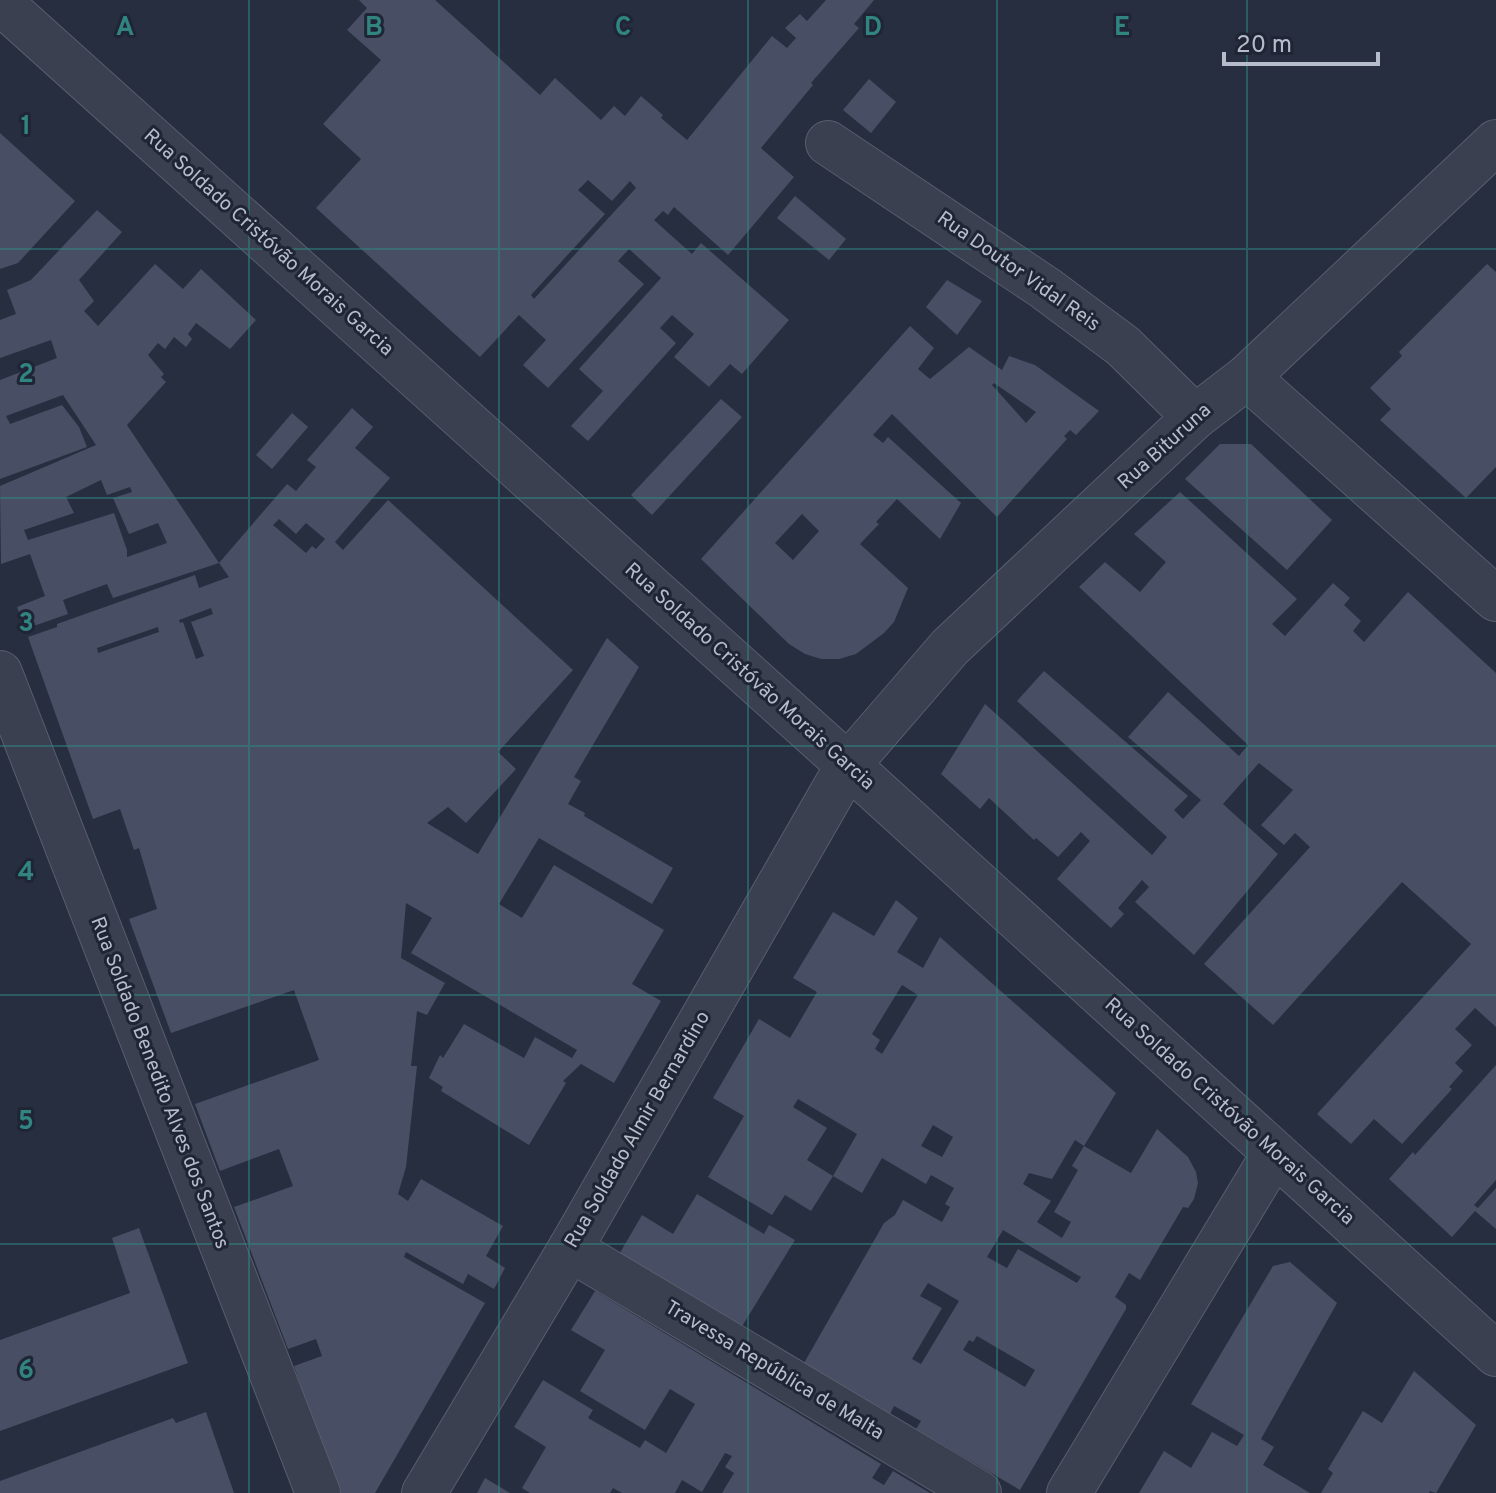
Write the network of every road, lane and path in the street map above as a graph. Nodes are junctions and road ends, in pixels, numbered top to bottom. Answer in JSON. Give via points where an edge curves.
{"nodes":[{"id":1,"x":0,"y":2,"type":"edge"},
{"id":2,"x":1496,"y":142,"type":"edge"},
{"id":3,"x":828,"y":143,"type":"dead end"},
{"id":4,"x":1247,"y":377,"type":"junction"},
{"id":5,"x":1195,"y":417,"type":"junction"},
{"id":6,"x":1496,"y":599,"type":"edge"},
{"id":7,"x":0,"y":673,"type":"edge"},
{"id":8,"x":848,"y":765,"type":"junction"},
{"id":9,"x":1274,"y":1154,"type":"junction"},
{"id":10,"x":570,"y":1249,"type":"junction"},
{"id":11,"x":1496,"y":1354,"type":"edge"},
{"id":12,"x":318,"y":1493,"type":"edge"},
{"id":13,"x":424,"y":1493,"type":"edge"},
{"id":14,"x":979,"y":1493,"type":"edge"},
{"id":15,"x":1069,"y":1493,"type":"edge"}],
"edges":[{"from":1,"to":8,"type":"street","name":"Rua Soldado Cristóvão Morais Garcia"},
{"from":2,"to":4,"type":"street","name":"Rua Bituruna"},
{"from":3,"to":5,"type":"street","name":"Rua Doutor Vidal Reis","via":[[1112,338]]},
{"from":4,"to":5,"type":"street","name":"Rua Bituruna"},
{"from":4,"to":6,"type":"street"},
{"from":5,"to":8,"type":"street","name":"Rua Bituruna","via":[[950,647]]},
{"from":7,"to":12,"type":"street","name":"Rua Soldado Benedito Alves dos Santos"},
{"from":8,"to":9,"type":"street","name":"Rua Soldado Cristóvão Morais Garcia"},
{"from":8,"to":10,"type":"street","name":"Rua Soldado Almir Bernardino"},
{"from":9,"to":11,"type":"street","name":"Rua Soldado Cristóvão Morais Garcia"},
{"from":9,"to":15,"type":"street"},
{"from":10,"to":13,"type":"street","name":"Rua Soldado Almir Bernardino"},
{"from":10,"to":14,"type":"street","name":"Travessa República de Malta"}]}
